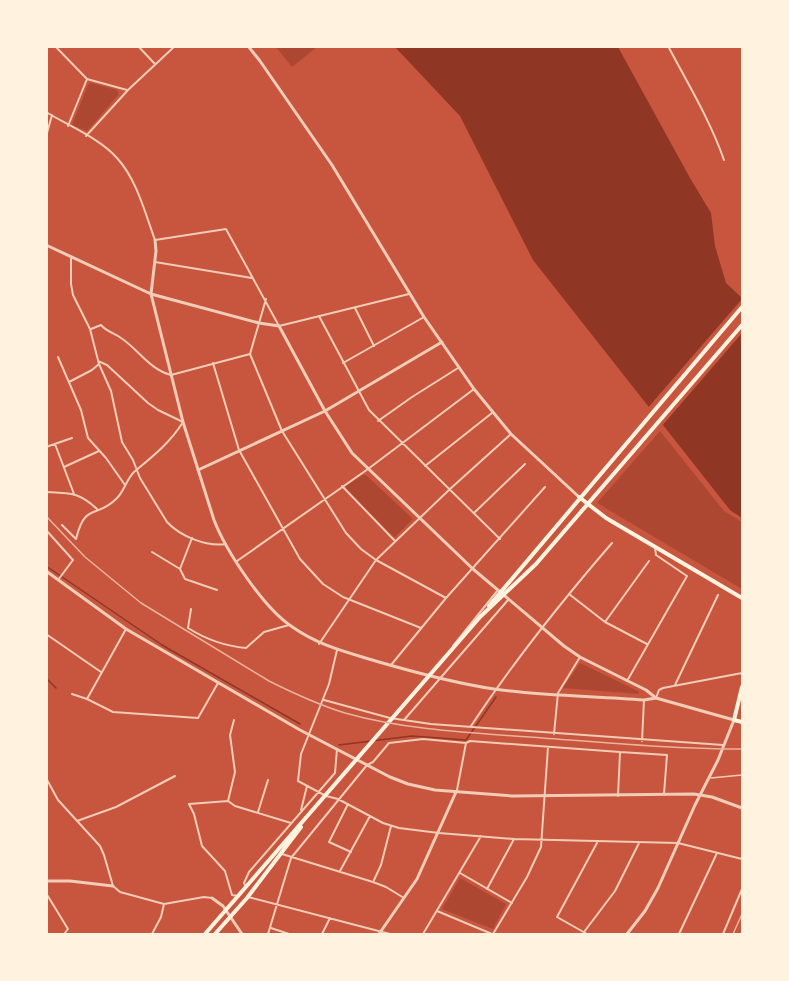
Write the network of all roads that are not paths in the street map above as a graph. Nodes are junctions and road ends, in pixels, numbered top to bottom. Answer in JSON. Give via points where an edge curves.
{"nodes":[{"id":1,"x":55,"y":46,"type":"edge"},
{"id":2,"x":138,"y":46,"type":"edge"},
{"id":3,"x":174,"y":46,"type":"edge"},
{"id":4,"x":248,"y":46,"type":"edge"},
{"id":5,"x":668,"y":46,"type":"edge"},
{"id":6,"x":155,"y":64,"type":"junction"},
{"id":7,"x":87,"y":79,"type":"junction"},
{"id":8,"x":128,"y":90,"type":"junction"},
{"id":9,"x":46,"y":112,"type":"edge"},
{"id":10,"x":52,"y":115,"type":"junction"},
{"id":11,"x":68,"y":126,"type":"junction"},
{"id":12,"x":47,"y":133,"type":"edge"},
{"id":13,"x":86,"y":136,"type":"junction"},
{"id":14,"x":724,"y":160,"type":"dead end"},
{"id":15,"x":155,"y":240,"type":"junction"},
{"id":16,"x":46,"y":245,"type":"edge"},
{"id":17,"x":71,"y":257,"type":"junction"},
{"id":18,"x":155,"y":262,"type":"junction"},
{"id":19,"x":254,"y":279,"type":"junction"},
{"id":20,"x":151,"y":294,"type":"junction"},
{"id":21,"x":411,"y":294,"type":"junction"},
{"id":22,"x":266,"y":299,"type":"junction"},
{"id":23,"x":354,"y":307,"type":"junction"},
{"id":24,"x":742,"y":307,"type":"edge"},
{"id":25,"x":319,"y":316,"type":"junction"},
{"id":26,"x":424,"y":317,"type":"junction"},
{"id":27,"x":259,"y":323,"type":"junction"},
{"id":28,"x":742,"y":325,"type":"edge"},
{"id":29,"x":279,"y":326,"type":"junction"},
{"id":30,"x":90,"y":329,"type":"junction"},
{"id":31,"x":442,"y":342,"type":"junction"},
{"id":32,"x":374,"y":346,"type":"junction"},
{"id":33,"x":250,"y":354,"type":"junction"},
{"id":34,"x":58,"y":357,"type":"dead end"},
{"id":35,"x":98,"y":363,"type":"junction"},
{"id":36,"x":213,"y":363,"type":"junction"},
{"id":37,"x":343,"y":363,"type":"junction"},
{"id":38,"x":459,"y":367,"type":"junction"},
{"id":39,"x":171,"y":375,"type":"junction"},
{"id":40,"x":69,"y":382,"type":"junction"},
{"id":41,"x":474,"y":389,"type":"junction"},
{"id":42,"x":359,"y":393,"type":"junction"},
{"id":43,"x":325,"y":411,"type":"junction"},
{"id":44,"x":492,"y":413,"type":"junction"},
{"id":45,"x":378,"y":421,"type":"junction"},
{"id":46,"x":183,"y":422,"type":"junction"},
{"id":47,"x":282,"y":431,"type":"junction"},
{"id":48,"x":511,"y":434,"type":"junction"},
{"id":49,"x":72,"y":438,"type":"dead end"},
{"id":50,"x":401,"y":443,"type":"junction"},
{"id":51,"x":55,"y":444,"type":"junction"},
{"id":52,"x":46,"y":447,"type":"edge"},
{"id":53,"x":239,"y":450,"type":"junction"},
{"id":54,"x":99,"y":451,"type":"junction"},
{"id":55,"x":525,"y":464,"type":"dead end"},
{"id":56,"x":425,"y":466,"type":"junction"},
{"id":57,"x":64,"y":467,"type":"junction"},
{"id":58,"x":368,"y":469,"type":"junction"},
{"id":59,"x":198,"y":470,"type":"junction"},
{"id":60,"x":137,"y":471,"type":"junction"},
{"id":61,"x":125,"y":484,"type":"junction"},
{"id":62,"x":342,"y":486,"type":"junction"},
{"id":63,"x":545,"y":487,"type":"dead end"},
{"id":64,"x":450,"y":489,"type":"junction"},
{"id":65,"x":46,"y":492,"type":"edge"},
{"id":66,"x":74,"y":494,"type":"junction"},
{"id":67,"x":579,"y":497,"type":"junction"},
{"id":68,"x":324,"y":500,"type":"junction"},
{"id":69,"x":588,"y":504,"type":"junction"},
{"id":70,"x":97,"y":509,"type":"junction"},
{"id":71,"x":475,"y":513,"type":"junction"},
{"id":72,"x":421,"y":518,"type":"junction"},
{"id":73,"x":62,"y":525,"type":"dead end"},
{"id":74,"x":282,"y":529,"type":"junction"},
{"id":75,"x":46,"y":530,"type":"edge"},
{"id":76,"x":192,"y":538,"type":"junction"},
{"id":77,"x":500,"y":538,"type":"junction"},
{"id":78,"x":395,"y":541,"type":"junction"},
{"id":79,"x":612,"y":543,"type":"dead end"},
{"id":80,"x":227,"y":544,"type":"junction"},
{"id":81,"x":654,"y":546,"type":"junction"},
{"id":82,"x":152,"y":552,"type":"dead end"},
{"id":83,"x":376,"y":560,"type":"junction"},
{"id":84,"x":237,"y":561,"type":"junction"},
{"id":85,"x":649,"y":561,"type":"dead end"},
{"id":86,"x":473,"y":568,"type":"junction"},
{"id":87,"x":180,"y":569,"type":"junction"},
{"id":88,"x":46,"y":571,"type":"edge"},
{"id":89,"x":58,"y":580,"type":"junction"},
{"id":90,"x":217,"y":590,"type":"dead end"},
{"id":91,"x":498,"y":590,"type":"junction"},
{"id":92,"x":568,"y":594,"type":"junction"},
{"id":93,"x":718,"y":595,"type":"dead end"},
{"id":94,"x":446,"y":598,"type":"junction"},
{"id":95,"x":742,"y":598,"type":"edge"},
{"id":96,"x":509,"y":599,"type":"junction"},
{"id":97,"x":349,"y":600,"type":"junction"},
{"id":98,"x":191,"y":609,"type":"dead end"},
{"id":99,"x":480,"y":617,"type":"junction"},
{"id":100,"x":605,"y":622,"type":"junction"},
{"id":101,"x":289,"y":625,"type":"junction"},
{"id":102,"x":542,"y":626,"type":"junction"},
{"id":103,"x":421,"y":628,"type":"junction"},
{"id":104,"x":126,"y":629,"type":"junction"},
{"id":105,"x":46,"y":634,"type":"edge"},
{"id":106,"x":319,"y":644,"type":"junction"},
{"id":107,"x":647,"y":644,"type":"junction"},
{"id":108,"x":337,"y":650,"type":"junction"},
{"id":109,"x":580,"y":657,"type":"junction"},
{"id":110,"x":390,"y":665,"type":"junction"},
{"id":111,"x":102,"y":673,"type":"junction"},
{"id":112,"x":742,"y":673,"type":"edge"},
{"id":113,"x":428,"y":676,"type":"junction"},
{"id":114,"x":440,"y":680,"type":"junction"},
{"id":115,"x":627,"y":681,"type":"junction"},
{"id":116,"x":218,"y":683,"type":"junction"},
{"id":117,"x":675,"y":685,"type":"junction"},
{"id":118,"x":742,"y":687,"type":"edge"},
{"id":119,"x":495,"y":689,"type":"junction"},
{"id":120,"x":558,"y":693,"type":"junction"},
{"id":121,"x":72,"y":694,"type":"dead end"},
{"id":122,"x":656,"y":698,"type":"junction"},
{"id":123,"x":87,"y":699,"type":"junction"},
{"id":124,"x":324,"y":700,"type":"junction"},
{"id":125,"x":644,"y":700,"type":"junction"},
{"id":126,"x":390,"y":718,"type":"junction"},
{"id":127,"x":234,"y":720,"type":"dead end"},
{"id":128,"x":404,"y":720,"type":"junction"},
{"id":129,"x":734,"y":720,"type":"junction"},
{"id":130,"x":742,"y":722,"type":"edge"},
{"id":131,"x":471,"y":727,"type":"junction"},
{"id":132,"x":308,"y":734,"type":"junction"},
{"id":133,"x":555,"y":734,"type":"junction"},
{"id":134,"x":371,"y":739,"type":"dead end"},
{"id":135,"x":642,"y":741,"type":"junction"},
{"id":136,"x":466,"y":743,"type":"junction"},
{"id":137,"x":723,"y":746,"type":"junction"},
{"id":138,"x":548,"y":747,"type":"junction"},
{"id":139,"x":337,"y":749,"type":"junction"},
{"id":140,"x":620,"y":752,"type":"junction"},
{"id":141,"x":357,"y":760,"type":"junction"},
{"id":142,"x":367,"y":765,"type":"junction"},
{"id":143,"x":742,"y":775,"type":"edge"},
{"id":144,"x":175,"y":776,"type":"dead end"},
{"id":145,"x":46,"y":778,"type":"edge"},
{"id":146,"x":709,"y":778,"type":"junction"},
{"id":147,"x":268,"y":780,"type":"dead end"},
{"id":148,"x":308,"y":786,"type":"junction"},
{"id":149,"x":319,"y":792,"type":"junction"},
{"id":150,"x":456,"y":792,"type":"junction"},
{"id":151,"x":664,"y":794,"type":"junction"},
{"id":152,"x":700,"y":795,"type":"junction"},
{"id":153,"x":618,"y":796,"type":"junction"},
{"id":154,"x":545,"y":797,"type":"junction"},
{"id":155,"x":338,"y":799,"type":"junction"},
{"id":156,"x":228,"y":801,"type":"junction"},
{"id":157,"x":348,"y":804,"type":"junction"},
{"id":158,"x":315,"y":807,"type":"junction"},
{"id":159,"x":742,"y":808,"type":"edge"},
{"id":160,"x":301,"y":811,"type":"junction"},
{"id":161,"x":258,"y":813,"type":"junction"},
{"id":162,"x":370,"y":816,"type":"junction"},
{"id":163,"x":76,"y":821,"type":"junction"},
{"id":164,"x":291,"y":823,"type":"junction"},
{"id":165,"x":391,"y":826,"type":"junction"},
{"id":166,"x":439,"y":833,"type":"junction"},
{"id":167,"x":481,"y":836,"type":"junction"},
{"id":168,"x":514,"y":838,"type":"junction"},
{"id":169,"x":542,"y":840,"type":"junction"},
{"id":170,"x":598,"y":841,"type":"junction"},
{"id":171,"x":639,"y":842,"type":"junction"},
{"id":172,"x":678,"y":843,"type":"junction"},
{"id":173,"x":351,"y":852,"type":"junction"},
{"id":174,"x":717,"y":853,"type":"junction"},
{"id":175,"x":282,"y":854,"type":"junction"},
{"id":176,"x":291,"y":858,"type":"junction"},
{"id":177,"x":742,"y":859,"type":"edge"},
{"id":178,"x":340,"y":872,"type":"junction"},
{"id":179,"x":459,"y":873,"type":"junction"},
{"id":180,"x":46,"y":881,"type":"edge"},
{"id":181,"x":373,"y":882,"type":"junction"},
{"id":182,"x":113,"y":886,"type":"junction"},
{"id":183,"x":246,"y":887,"type":"junction"},
{"id":184,"x":487,"y":889,"type":"junction"},
{"id":185,"x":742,"y":889,"type":"edge"},
{"id":186,"x":46,"y":893,"type":"edge"},
{"id":187,"x":238,"y":896,"type":"junction"},
{"id":188,"x":248,"y":897,"type":"junction"},
{"id":189,"x":212,"y":898,"type":"joint"},
{"id":190,"x":404,"y":898,"type":"junction"},
{"id":191,"x":512,"y":903,"type":"junction"},
{"id":192,"x":164,"y":904,"type":"junction"},
{"id":193,"x":278,"y":904,"type":"junction"},
{"id":194,"x":226,"y":910,"type":"junction"},
{"id":195,"x":437,"y":911,"type":"junction"},
{"id":196,"x":230,"y":918,"type":"junction"},
{"id":197,"x":330,"y":918,"type":"junction"},
{"id":198,"x":270,"y":928,"type":"junction"},
{"id":199,"x":380,"y":933,"type":"edge"},
{"id":200,"x":586,"y":933,"type":"edge"},
{"id":201,"x":64,"y":934,"type":"edge"},
{"id":202,"x":152,"y":934,"type":"edge"},
{"id":203,"x":205,"y":934,"type":"edge"},
{"id":204,"x":216,"y":934,"type":"edge"},
{"id":205,"x":242,"y":934,"type":"edge"},
{"id":206,"x":268,"y":934,"type":"edge"},
{"id":207,"x":289,"y":934,"type":"edge"},
{"id":208,"x":322,"y":934,"type":"edge"},
{"id":209,"x":390,"y":934,"type":"edge"},
{"id":210,"x":423,"y":934,"type":"edge"},
{"id":211,"x":493,"y":934,"type":"edge"},
{"id":212,"x":627,"y":934,"type":"edge"},
{"id":213,"x":679,"y":934,"type":"edge"},
{"id":214,"x":723,"y":934,"type":"edge"}],
"edges":[{"from":1,"to":7,"type":"street"},
{"from":2,"to":6,"type":"street"},
{"from":3,"to":6,"type":"street"},
{"from":4,"to":21,"type":"street","via":[[332,165]]},
{"from":5,"to":14,"type":"street","via":[[711,126]]},
{"from":6,"to":8,"type":"street"},
{"from":7,"to":8,"type":"street"},
{"from":7,"to":11,"type":"street"},
{"from":8,"to":13,"type":"street"},
{"from":9,"to":10,"type":"street"},
{"from":10,"to":11,"type":"street"},
{"from":10,"to":12,"type":"street"},
{"from":11,"to":13,"type":"street"},
{"from":13,"to":15,"type":"street","via":[[122,164],[137,190]]},
{"from":15,"to":18,"type":"street"},
{"from":15,"to":19,"type":"street","via":[[226,229]]},
{"from":16,"to":17,"type":"street"},
{"from":17,"to":20,"type":"street"},
{"from":17,"to":30,"type":"street","via":[[73,295]]},
{"from":18,"to":19,"type":"street"},
{"from":18,"to":20,"type":"street"},
{"from":19,"to":22,"type":"street"},
{"from":20,"to":27,"type":"street"},
{"from":20,"to":39,"type":"street"},
{"from":21,"to":23,"type":"street"},
{"from":21,"to":26,"type":"street"},
{"from":22,"to":27,"type":"street"},
{"from":22,"to":29,"type":"street"},
{"from":23,"to":25,"type":"street"},
{"from":23,"to":32,"type":"street"},
{"from":24,"to":67,"type":"main road"},
{"from":25,"to":29,"type":"street"},
{"from":25,"to":37,"type":"street"},
{"from":26,"to":31,"type":"street"},
{"from":26,"to":32,"type":"street"},
{"from":27,"to":29,"type":"street"},
{"from":27,"to":33,"type":"street"},
{"from":28,"to":69,"type":"main road"},
{"from":29,"to":43,"type":"street"},
{"from":30,"to":35,"type":"street"},
{"from":30,"to":39,"type":"street","via":[[101,325],[144,360]]},
{"from":31,"to":38,"type":"street"},
{"from":31,"to":42,"type":"street"},
{"from":32,"to":37,"type":"street"},
{"from":33,"to":36,"type":"street"},
{"from":33,"to":47,"type":"street"},
{"from":34,"to":40,"type":"street"},
{"from":35,"to":40,"type":"street"},
{"from":35,"to":46,"type":"street","via":[[107,365],[158,410]]},
{"from":35,"to":60,"type":"street","via":[[111,391],[122,442]]},
{"from":36,"to":39,"type":"street"},
{"from":36,"to":53,"type":"street"},
{"from":37,"to":42,"type":"street"},
{"from":38,"to":41,"type":"street"},
{"from":38,"to":45,"type":"street"},
{"from":39,"to":46,"type":"street"},
{"from":40,"to":54,"type":"street","via":[[88,438]]},
{"from":41,"to":44,"type":"street"},
{"from":41,"to":50,"type":"street"},
{"from":42,"to":43,"type":"street"},
{"from":42,"to":45,"type":"street"},
{"from":43,"to":47,"type":"street"},
{"from":43,"to":58,"type":"street","via":[[352,453]]},
{"from":44,"to":48,"type":"street"},
{"from":44,"to":56,"type":"street"},
{"from":45,"to":50,"type":"street"},
{"from":46,"to":59,"type":"street"},
{"from":46,"to":60,"type":"street","via":[[159,452]]},
{"from":47,"to":53,"type":"street"},
{"from":47,"to":68,"type":"street"},
{"from":48,"to":64,"type":"street"},
{"from":48,"to":67,"type":"street"},
{"from":49,"to":51,"type":"street"},
{"from":50,"to":56,"type":"street"},
{"from":50,"to":58,"type":"street"},
{"from":51,"to":52,"type":"street"},
{"from":51,"to":57,"type":"street"},
{"from":53,"to":59,"type":"street"},
{"from":53,"to":74,"type":"street"},
{"from":54,"to":57,"type":"street"},
{"from":54,"to":61,"type":"street"},
{"from":55,"to":71,"type":"street"},
{"from":56,"to":64,"type":"street"},
{"from":57,"to":66,"type":"street"},
{"from":58,"to":62,"type":"street"},
{"from":58,"to":72,"type":"street"},
{"from":59,"to":80,"type":"street","via":[[214,520]]},
{"from":60,"to":61,"type":"street"},
{"from":60,"to":76,"type":"street","via":[[167,522]]},
{"from":61,"to":70,"type":"street","via":[[117,498]]},
{"from":62,"to":68,"type":"street"},
{"from":62,"to":78,"type":"street"},
{"from":63,"to":77,"type":"street"},
{"from":64,"to":71,"type":"street"},
{"from":64,"to":72,"type":"street"},
{"from":65,"to":66,"type":"street"},
{"from":66,"to":70,"type":"street","via":[[86,498]]},
{"from":67,"to":69,"type":"main road"},
{"from":67,"to":99,"type":"main road"},
{"from":68,"to":74,"type":"street"},
{"from":68,"to":83,"type":"street","via":[[345,533]]},
{"from":69,"to":81,"type":"main road"},
{"from":69,"to":99,"type":"main road","via":[[536,564]]},
{"from":70,"to":73,"type":"street","via":[[81,521],[76,539]]},
{"from":71,"to":77,"type":"street"},
{"from":72,"to":78,"type":"street"},
{"from":72,"to":86,"type":"street"},
{"from":74,"to":84,"type":"street"},
{"from":74,"to":97,"type":"street","via":[[308,570]]},
{"from":75,"to":89,"type":"street","via":[[73,560]]},
{"from":76,"to":80,"type":"street"},
{"from":76,"to":87,"type":"street"},
{"from":77,"to":86,"type":"street"},
{"from":78,"to":83,"type":"street"},
{"from":79,"to":92,"type":"street"},
{"from":80,"to":84,"type":"street"},
{"from":81,"to":95,"type":"main road"},
{"from":81,"to":107,"type":"street","via":[[656,555],[687,576]]},
{"from":82,"to":87,"type":"street"},
{"from":83,"to":94,"type":"street"},
{"from":83,"to":97,"type":"street"},
{"from":84,"to":101,"type":"street","via":[[265,601]]},
{"from":85,"to":100,"type":"street"},
{"from":86,"to":91,"type":"street"},
{"from":86,"to":94,"type":"street"},
{"from":87,"to":90,"type":"street","via":[[185,579]]},
{"from":88,"to":89,"type":"street"},
{"from":89,"to":104,"type":"street"},
{"from":91,"to":96,"type":"street"},
{"from":91,"to":113,"type":"street"},
{"from":92,"to":100,"type":"street"},
{"from":92,"to":102,"type":"street"},
{"from":93,"to":117,"type":"street"},
{"from":94,"to":103,"type":"street"},
{"from":96,"to":102,"type":"street"},
{"from":96,"to":114,"type":"street"},
{"from":97,"to":103,"type":"street"},
{"from":97,"to":106,"type":"street"},
{"from":98,"to":101,"type":"street","via":[[188,628],[233,647],[246,648],[264,632]]},
{"from":99,"to":158,"type":"main road"},
{"from":100,"to":107,"type":"street"},
{"from":101,"to":106,"type":"street"},
{"from":102,"to":109,"type":"street"},
{"from":102,"to":119,"type":"street"},
{"from":103,"to":110,"type":"street"},
{"from":104,"to":111,"type":"street"},
{"from":104,"to":116,"type":"street"},
{"from":105,"to":111,"type":"street"},
{"from":106,"to":108,"type":"street"},
{"from":107,"to":115,"type":"street"},
{"from":108,"to":110,"type":"street"},
{"from":108,"to":124,"type":"street"},
{"from":109,"to":115,"type":"street"},
{"from":109,"to":120,"type":"street"},
{"from":110,"to":113,"type":"street"},
{"from":111,"to":123,"type":"street"},
{"from":112,"to":117,"type":"street"},
{"from":113,"to":114,"type":"street"},
{"from":113,"to":126,"type":"street"},
{"from":114,"to":119,"type":"street"},
{"from":114,"to":128,"type":"street"},
{"from":115,"to":122,"type":"street"},
{"from":116,"to":123,"type":"street","via":[[198,718],[113,712]]},
{"from":116,"to":132,"type":"street"},
{"from":117,"to":122,"type":"street","via":[[659,690]]},
{"from":118,"to":129,"type":"main road"},
{"from":119,"to":120,"type":"street"},
{"from":119,"to":131,"type":"street"},
{"from":120,"to":125,"type":"street"},
{"from":120,"to":133,"type":"street"},
{"from":121,"to":123,"type":"street"},
{"from":122,"to":125,"type":"street"},
{"from":122,"to":129,"type":"street"},
{"from":124,"to":126,"type":"street"},
{"from":124,"to":132,"type":"street"},
{"from":125,"to":135,"type":"street"},
{"from":126,"to":128,"type":"street"},
{"from":127,"to":156,"type":"street","via":[[230,735],[235,772]]},
{"from":128,"to":131,"type":"street"},
{"from":129,"to":130,"type":"main road"},
{"from":129,"to":137,"type":"street"},
{"from":131,"to":133,"type":"street"},
{"from":132,"to":139,"type":"street"},
{"from":132,"to":148,"type":"street","via":[[298,781]]},
{"from":133,"to":135,"type":"street"},
{"from":134,"to":141,"type":"street"},
{"from":135,"to":137,"type":"street"},
{"from":136,"to":138,"type":"street"},
{"from":136,"to":142,"type":"street","via":[[389,743]]},
{"from":136,"to":150,"type":"street"},
{"from":137,"to":146,"type":"street"},
{"from":138,"to":140,"type":"street"},
{"from":138,"to":154,"type":"street"},
{"from":139,"to":141,"type":"street"},
{"from":139,"to":149,"type":"street","via":[[335,773]]},
{"from":140,"to":151,"type":"street","via":[[668,755]]},
{"from":140,"to":153,"type":"street"},
{"from":141,"to":142,"type":"street"},
{"from":142,"to":150,"type":"street","via":[[408,784]]},
{"from":142,"to":155,"type":"street"},
{"from":143,"to":146,"type":"street"},
{"from":144,"to":163,"type":"street","via":[[116,807]]},
{"from":145,"to":163,"type":"street"},
{"from":146,"to":152,"type":"street"},
{"from":147,"to":161,"type":"street"},
{"from":148,"to":149,"type":"street"},
{"from":148,"to":160,"type":"street"},
{"from":149,"to":155,"type":"street"},
{"from":149,"to":160,"type":"street"},
{"from":150,"to":154,"type":"street"},
{"from":150,"to":166,"type":"street"},
{"from":151,"to":152,"type":"street"},
{"from":151,"to":153,"type":"street"},
{"from":152,"to":159,"type":"street"},
{"from":152,"to":172,"type":"street"},
{"from":153,"to":154,"type":"street"},
{"from":154,"to":169,"type":"street"},
{"from":155,"to":157,"type":"street"},
{"from":155,"to":176,"type":"street"},
{"from":156,"to":161,"type":"street"},
{"from":156,"to":187,"type":"street","via":[[189,804],[202,846],[225,871],[232,895]]},
{"from":157,"to":162,"type":"street"},
{"from":157,"to":173,"type":"street","via":[[329,842]]},
{"from":158,"to":175,"type":"main road"},
{"from":158,"to":183,"type":"main road"},
{"from":160,"to":164,"type":"street"},
{"from":161,"to":164,"type":"street"},
{"from":162,"to":165,"type":"street"},
{"from":162,"to":173,"type":"street"},
{"from":163,"to":182,"type":"street","via":[[100,846]]},
{"from":164,"to":183,"type":"street","via":[[249,872]]},
{"from":165,"to":166,"type":"street"},
{"from":165,"to":181,"type":"street"},
{"from":166,"to":167,"type":"street"},
{"from":166,"to":190,"type":"street"},
{"from":167,"to":168,"type":"street"},
{"from":167,"to":179,"type":"street"},
{"from":168,"to":169,"type":"street"},
{"from":168,"to":184,"type":"street"},
{"from":169,"to":170,"type":"street"},
{"from":169,"to":191,"type":"street"},
{"from":170,"to":171,"type":"street"},
{"from":170,"to":200,"type":"street","via":[[557,917]]},
{"from":171,"to":172,"type":"street"},
{"from":171,"to":200,"type":"street","via":[[615,891]]},
{"from":172,"to":174,"type":"street"},
{"from":172,"to":212,"type":"street","via":[[658,888]]},
{"from":173,"to":178,"type":"street"},
{"from":174,"to":177,"type":"street"},
{"from":174,"to":213,"type":"street"},
{"from":175,"to":176,"type":"street"},
{"from":175,"to":188,"type":"main road"},
{"from":176,"to":178,"type":"street"},
{"from":176,"to":193,"type":"street"},
{"from":178,"to":181,"type":"street"},
{"from":179,"to":184,"type":"street"},
{"from":179,"to":195,"type":"street"},
{"from":180,"to":182,"type":"street"},
{"from":181,"to":190,"type":"street"},
{"from":182,"to":192,"type":"street","via":[[128,896]]},
{"from":183,"to":187,"type":"main road"},
{"from":184,"to":191,"type":"street"},
{"from":185,"to":214,"type":"street"},
{"from":186,"to":201,"type":"street","via":[[68,929]]},
{"from":187,"to":194,"type":"main road"},
{"from":188,"to":193,"type":"street"},
{"from":188,"to":196,"type":"main road"},
{"from":189,"to":192,"type":"street"},
{"from":189,"to":194,"type":"street"},
{"from":190,"to":199,"type":"street"},
{"from":191,"to":211,"type":"street"},
{"from":192,"to":202,"type":"street"},
{"from":193,"to":197,"type":"street"},
{"from":193,"to":198,"type":"street"},
{"from":194,"to":196,"type":"street"},
{"from":194,"to":203,"type":"main road"},
{"from":195,"to":210,"type":"street"},
{"from":195,"to":211,"type":"street"},
{"from":196,"to":204,"type":"main road"},
{"from":196,"to":205,"type":"street"},
{"from":197,"to":199,"type":"street"},
{"from":197,"to":208,"type":"street"},
{"from":198,"to":206,"type":"street"},
{"from":198,"to":207,"type":"street"},
{"from":199,"to":209,"type":"street"}]}
